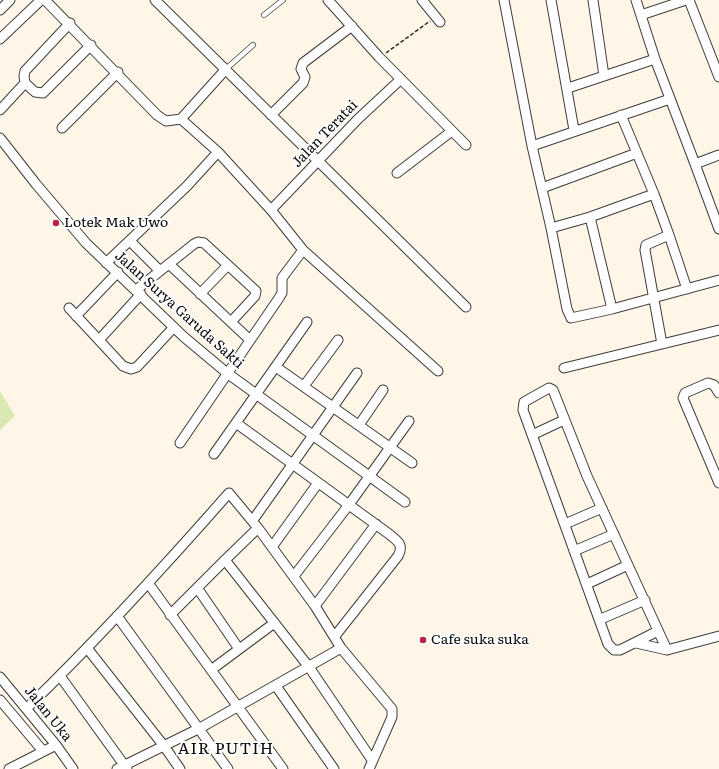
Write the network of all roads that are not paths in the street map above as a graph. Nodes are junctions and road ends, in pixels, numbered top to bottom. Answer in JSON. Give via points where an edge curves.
{"nodes":[{"id":1,"x":10,"y":0,"type":"edge"},
{"id":2,"x":41,"y":0,"type":"edge"},
{"id":3,"x":46,"y":0,"type":"edge"},
{"id":4,"x":155,"y":0,"type":"edge"},
{"id":5,"x":283,"y":0,"type":"edge"},
{"id":6,"x":328,"y":0,"type":"edge"},
{"id":7,"x":422,"y":0,"type":"edge"},
{"id":8,"x":504,"y":0,"type":"edge"},
{"id":9,"x":551,"y":0,"type":"edge"},
{"id":10,"x":593,"y":0,"type":"edge"},
{"id":11,"x":636,"y":0,"type":"edge"},
{"id":12,"x":688,"y":0,"type":"edge"},
{"id":13,"x":0,"y":10,"type":"edge"},
{"id":14,"x":264,"y":15,"type":"dead end"},
{"id":15,"x":641,"y":15,"type":"junction"},
{"id":16,"x":438,"y":20,"type":"road end"},
{"id":17,"x":70,"y":24,"type":"junction"},
{"id":18,"x":352,"y":26,"type":"junction"},
{"id":19,"x":0,"y":39,"type":"edge"},
{"id":20,"x":91,"y":45,"type":"junction"},
{"id":21,"x":253,"y":45,"type":"dead end"},
{"id":22,"x":655,"y":59,"type":"junction"},
{"id":23,"x":226,"y":69,"type":"junction"},
{"id":24,"x":118,"y":72,"type":"junction"},
{"id":25,"x":604,"y":76,"type":"junction"},
{"id":26,"x":719,"y":77,"type":"edge"},
{"id":27,"x":401,"y":79,"type":"junction"},
{"id":28,"x":25,"y":83,"type":"junction"},
{"id":29,"x":568,"y":88,"type":"junction"},
{"id":30,"x":670,"y":99,"type":"junction"},
{"id":31,"x":0,"y":110,"type":"edge"},
{"id":32,"x":271,"y":115,"type":"junction"},
{"id":33,"x":621,"y":115,"type":"junction"},
{"id":34,"x":181,"y":119,"type":"junction"},
{"id":35,"x":62,"y":128,"type":"dead end"},
{"id":36,"x":574,"y":130,"type":"junction"},
{"id":37,"x":452,"y":131,"type":"junction"},
{"id":38,"x":0,"y":138,"type":"edge"},
{"id":39,"x":466,"y":145,"type":"dead end"},
{"id":40,"x":532,"y":146,"type":"junction"},
{"id":41,"x":218,"y":152,"type":"junction"},
{"id":42,"x":637,"y":153,"type":"junction"},
{"id":43,"x":719,"y":155,"type":"edge"},
{"id":44,"x":318,"y":162,"type":"junction"},
{"id":45,"x":695,"y":164,"type":"junction"},
{"id":46,"x":396,"y":173,"type":"dead end"},
{"id":47,"x":542,"y":188,"type":"junction"},
{"id":48,"x":654,"y":194,"type":"junction"},
{"id":49,"x":271,"y":210,"type":"junction"},
{"id":50,"x":716,"y":211,"type":"edge"},
{"id":51,"x":590,"y":217,"type":"junction"},
{"id":52,"x":551,"y":228,"type":"junction"},
{"id":53,"x":719,"y":229,"type":"edge"},
{"id":54,"x":669,"y":235,"type":"junction"},
{"id":55,"x":130,"y":241,"type":"junction"},
{"id":56,"x":303,"y":250,"type":"junction"},
{"id":57,"x":106,"y":263,"type":"junction"},
{"id":58,"x":169,"y":264,"type":"junction"},
{"id":59,"x":228,"y":265,"type":"junction"},
{"id":60,"x":160,"y":271,"type":"junction"},
{"id":61,"x":118,"y":272,"type":"junction"},
{"id":62,"x":719,"y":280,"type":"edge"},
{"id":63,"x":687,"y":289,"type":"junction"},
{"id":64,"x":138,"y":292,"type":"junction"},
{"id":65,"x":200,"y":294,"type":"junction"},
{"id":66,"x":652,"y":299,"type":"junction"},
{"id":67,"x":466,"y":307,"type":"dead end"},
{"id":68,"x":69,"y":308,"type":"dead end"},
{"id":69,"x":612,"y":309,"type":"junction"},
{"id":70,"x":76,"y":316,"type":"junction"},
{"id":71,"x":231,"y":322,"type":"junction"},
{"id":72,"x":307,"y":322,"type":"dead end"},
{"id":73,"x":174,"y":327,"type":"junction"},
{"id":74,"x":719,"y":330,"type":"edge"},
{"id":75,"x":99,"y":340,"type":"junction"},
{"id":76,"x":250,"y":340,"type":"junction"},
{"id":77,"x":338,"y":340,"type":"dead end"},
{"id":78,"x":662,"y":344,"type":"junction"},
{"id":79,"x":276,"y":367,"type":"junction"},
{"id":80,"x":564,"y":368,"type":"dead end"},
{"id":81,"x":438,"y":371,"type":"dead end"},
{"id":82,"x":227,"y":373,"type":"junction"},
{"id":83,"x":357,"y":373,"type":"dead end"},
{"id":84,"x":304,"y":386,"type":"junction"},
{"id":85,"x":383,"y":390,"type":"dead end"},
{"id":86,"x":719,"y":393,"type":"edge"},
{"id":87,"x":255,"y":394,"type":"junction"},
{"id":88,"x":332,"y":407,"type":"junction"},
{"id":89,"x":409,"y":420,"type":"dead end"},
{"id":90,"x":564,"y":420,"type":"junction"},
{"id":91,"x":236,"y":423,"type":"junction"},
{"id":92,"x":359,"y":425,"type":"junction"},
{"id":93,"x":532,"y":435,"type":"junction"},
{"id":94,"x":312,"y":436,"type":"junction"},
{"id":95,"x":180,"y":444,"type":"dead end"},
{"id":96,"x":390,"y":446,"type":"junction"},
{"id":97,"x":214,"y":454,"type":"dead end"},
{"id":98,"x":412,"y":463,"type":"dead end"},
{"id":99,"x":292,"y":464,"type":"junction"},
{"id":100,"x":369,"y":476,"type":"junction"},
{"id":101,"x":318,"y":483,"type":"junction"},
{"id":102,"x":719,"y":483,"type":"edge"},
{"id":103,"x":405,"y":502,"type":"dead end"},
{"id":104,"x":348,"y":506,"type":"junction"},
{"id":105,"x":602,"y":508,"type":"junction"},
{"id":106,"x":255,"y":524,"type":"junction"},
{"id":107,"x":376,"y":524,"type":"junction"},
{"id":108,"x":565,"y":524,"type":"junction"},
{"id":109,"x":614,"y":534,"type":"junction"},
{"id":110,"x":272,"y":547,"type":"junction"},
{"id":111,"x":574,"y":551,"type":"junction"},
{"id":112,"x":225,"y":560,"type":"junction"},
{"id":113,"x":628,"y":565,"type":"junction"},
{"id":114,"x":294,"y":576,"type":"junction"},
{"id":115,"x":148,"y":582,"type":"junction"},
{"id":116,"x":587,"y":584,"type":"junction"},
{"id":117,"x":198,"y":589,"type":"junction"},
{"id":118,"x":645,"y":600,"type":"junction"},
{"id":119,"x":315,"y":606,"type":"junction"},
{"id":120,"x":170,"y":615,"type":"junction"},
{"id":121,"x":117,"y":616,"type":"junction"},
{"id":122,"x":601,"y":619,"type":"junction"},
{"id":123,"x":273,"y":624,"type":"junction"},
{"id":124,"x":658,"y":631,"type":"junction"},
{"id":125,"x":335,"y":636,"type":"junction"},
{"id":126,"x":719,"y":636,"type":"edge"},
{"id":127,"x":636,"y":643,"type":"junction"},
{"id":128,"x":87,"y":648,"type":"junction"},
{"id":129,"x":341,"y":648,"type":"junction"},
{"id":130,"x":239,"y":649,"type":"junction"},
{"id":131,"x":667,"y":650,"type":"junction"},
{"id":132,"x":309,"y":667,"type":"junction"},
{"id":133,"x":211,"y":670,"type":"junction"},
{"id":134,"x":60,"y":676,"type":"junction"},
{"id":135,"x":0,"y":677,"type":"edge"},
{"id":136,"x":276,"y":686,"type":"junction"},
{"id":137,"x":11,"y":690,"type":"junction"},
{"id":138,"x":0,"y":700,"type":"edge"},
{"id":139,"x":238,"y":707,"type":"junction"},
{"id":140,"x":27,"y":708,"type":"junction"},
{"id":141,"x":200,"y":728,"type":"junction"},
{"id":142,"x":56,"y":745,"type":"junction"},
{"id":143,"x":164,"y":746,"type":"junction"},
{"id":144,"x":43,"y":751,"type":"junction"},
{"id":145,"x":371,"y":765,"type":"edge"},
{"id":146,"x":123,"y":768,"type":"edge"},
{"id":147,"x":9,"y":769,"type":"edge"},
{"id":148,"x":73,"y":769,"type":"edge"},
{"id":149,"x":180,"y":769,"type":"edge"},
{"id":150,"x":228,"y":769,"type":"edge"},
{"id":151,"x":283,"y":769,"type":"edge"},
{"id":152,"x":334,"y":769,"type":"edge"}],
"edges":[{"from":1,"to":13,"type":"street"},
{"from":2,"to":19,"type":"street"},
{"from":3,"to":17,"type":"street"},
{"from":4,"to":23,"type":"street"},
{"from":5,"to":14,"type":"lane"},
{"from":6,"to":18,"type":"street"},
{"from":7,"to":16,"type":"street"},
{"from":8,"to":40,"type":"street"},
{"from":9,"to":29,"type":"street"},
{"from":10,"to":25,"type":"street"},
{"from":11,"to":15,"type":"street"},
{"from":12,"to":15,"type":"street"},
{"from":12,"to":26,"type":"street"},
{"from":15,"to":22,"type":"street"},
{"from":17,"to":20,"type":"street"},
{"from":17,"to":28,"type":"street","via":[[25,71]]},
{"from":18,"to":27,"type":"street"},
{"from":18,"to":32,"type":"street","via":[[303,63],[303,83]]},
{"from":20,"to":24,"type":"street"},
{"from":20,"to":28,"type":"street","via":[[43,93],[35,92]]},
{"from":21,"to":23,"type":"lane"},
{"from":22,"to":25,"type":"street"},
{"from":22,"to":30,"type":"street"},
{"from":23,"to":32,"type":"street"},
{"from":23,"to":34,"type":"street"},
{"from":24,"to":34,"type":"street","via":[[163,119],[169,122]]},
{"from":24,"to":35,"type":"street"},
{"from":25,"to":29,"type":"street"},
{"from":27,"to":37,"type":"street"},
{"from":27,"to":44,"type":"street","name":"Jalan Teratai","via":[[358,119]]},
{"from":28,"to":31,"type":"street"},
{"from":29,"to":36,"type":"street"},
{"from":30,"to":33,"type":"street"},
{"from":30,"to":45,"type":"street"},
{"from":32,"to":44,"type":"street"},
{"from":33,"to":36,"type":"street"},
{"from":33,"to":42,"type":"street"},
{"from":34,"to":41,"type":"street"},
{"from":36,"to":40,"type":"street"},
{"from":37,"to":39,"type":"street"},
{"from":37,"to":46,"type":"street"},
{"from":38,"to":57,"type":"street","name":"Jalan Surya Garuda Sakti","via":[[70,225]]},
{"from":40,"to":47,"type":"street"},
{"from":41,"to":49,"type":"street"},
{"from":41,"to":55,"type":"street"},
{"from":42,"to":47,"type":"street"},
{"from":42,"to":48,"type":"street"},
{"from":43,"to":45,"type":"street"},
{"from":44,"to":49,"type":"street","name":"Jalan Teratai"},
{"from":44,"to":67,"type":"street"},
{"from":45,"to":50,"type":"street"},
{"from":47,"to":52,"type":"street"},
{"from":48,"to":51,"type":"street"},
{"from":48,"to":54,"type":"street"},
{"from":49,"to":56,"type":"street"},
{"from":50,"to":53,"type":"street"},
{"from":51,"to":52,"type":"street"},
{"from":51,"to":69,"type":"street"},
{"from":52,"to":69,"type":"street","via":[[568,315],[572,318]]},
{"from":54,"to":63,"type":"street"},
{"from":54,"to":66,"type":"street","via":[[648,244],[645,248]]},
{"from":55,"to":57,"type":"street"},
{"from":55,"to":60,"type":"street"},
{"from":56,"to":76,"type":"street","via":[[282,278],[282,293]]},
{"from":56,"to":81,"type":"street"},
{"from":57,"to":61,"type":"street","name":"Jalan Surya Garuda Sakti"},
{"from":58,"to":59,"type":"street","via":[[200,242],[207,244]]},
{"from":58,"to":60,"type":"street"},
{"from":58,"to":65,"type":"street"},
{"from":59,"to":65,"type":"street"},
{"from":59,"to":71,"type":"street","via":[[256,292]]},
{"from":60,"to":64,"type":"street"},
{"from":61,"to":64,"type":"street","name":"Jalan Surya Garuda Sakti"},
{"from":61,"to":70,"type":"street"},
{"from":62,"to":63,"type":"street"},
{"from":63,"to":66,"type":"street"},
{"from":64,"to":73,"type":"street","name":"Jalan Surya Garuda Sakti"},
{"from":64,"to":75,"type":"street"},
{"from":65,"to":71,"type":"street"},
{"from":66,"to":69,"type":"street"},
{"from":66,"to":78,"type":"street"},
{"from":68,"to":70,"type":"street"},
{"from":70,"to":75,"type":"street"},
{"from":71,"to":76,"type":"street"},
{"from":72,"to":79,"type":"street"},
{"from":73,"to":75,"type":"street","via":[[134,369],[123,366]]},
{"from":73,"to":82,"type":"street","name":"Jalan Surya Garuda Sakti"},
{"from":74,"to":78,"type":"street"},
{"from":76,"to":82,"type":"street"},
{"from":77,"to":84,"type":"street"},
{"from":78,"to":80,"type":"street"},
{"from":79,"to":84,"type":"street"},
{"from":79,"to":87,"type":"street"},
{"from":82,"to":87,"type":"street","name":"Jalan Surya Garuda Sakti"},
{"from":82,"to":95,"type":"street"},
{"from":83,"to":88,"type":"street"},
{"from":84,"to":88,"type":"street"},
{"from":85,"to":92,"type":"street"},
{"from":86,"to":102,"type":"street","via":[[714,385],[708,383],[685,393],[684,398]]},
{"from":87,"to":91,"type":"street"},
{"from":87,"to":94,"type":"street","name":"Jalan Surya Garuda Sakti"},
{"from":88,"to":92,"type":"street"},
{"from":88,"to":94,"type":"street"},
{"from":89,"to":96,"type":"street"},
{"from":90,"to":93,"type":"street"},
{"from":90,"to":93,"type":"street","via":[[553,390],[549,388],[523,404]]},
{"from":90,"to":105,"type":"street"},
{"from":91,"to":97,"type":"street"},
{"from":91,"to":99,"type":"street"},
{"from":92,"to":96,"type":"street"},
{"from":93,"to":108,"type":"street"},
{"from":94,"to":99,"type":"street"},
{"from":94,"to":100,"type":"street","name":"Jalan Surya Garuda Sakti"},
{"from":96,"to":98,"type":"street"},
{"from":96,"to":100,"type":"street"},
{"from":99,"to":101,"type":"street"},
{"from":99,"to":106,"type":"street"},
{"from":100,"to":103,"type":"street","name":"Jalan Surya Garuda Sakti"},
{"from":100,"to":104,"type":"street"},
{"from":101,"to":104,"type":"street"},
{"from":101,"to":110,"type":"street"},
{"from":104,"to":107,"type":"street"},
{"from":104,"to":114,"type":"street"},
{"from":105,"to":108,"type":"street"},
{"from":105,"to":109,"type":"street"},
{"from":106,"to":110,"type":"street"},
{"from":106,"to":112,"type":"street"},
{"from":106,"to":115,"type":"street","via":[[229,493]]},
{"from":107,"to":119,"type":"street"},
{"from":107,"to":125,"type":"street","via":[[398,541],[401,546],[400,552]]},
{"from":108,"to":111,"type":"street"},
{"from":109,"to":111,"type":"street"},
{"from":109,"to":113,"type":"street"},
{"from":110,"to":114,"type":"street"},
{"from":111,"to":116,"type":"street"},
{"from":112,"to":117,"type":"street"},
{"from":112,"to":123,"type":"street"},
{"from":113,"to":116,"type":"street"},
{"from":113,"to":118,"type":"street"},
{"from":114,"to":119,"type":"street"},
{"from":115,"to":120,"type":"street"},
{"from":115,"to":121,"type":"street"},
{"from":116,"to":122,"type":"street"},
{"from":117,"to":120,"type":"street"},
{"from":117,"to":130,"type":"street"},
{"from":118,"to":122,"type":"street"},
{"from":118,"to":124,"type":"street"},
{"from":119,"to":125,"type":"street"},
{"from":120,"to":133,"type":"street"},
{"from":121,"to":128,"type":"street"},
{"from":121,"to":141,"type":"street"},
{"from":122,"to":127,"type":"street","via":[[608,644],[614,650]]},
{"from":123,"to":130,"type":"street"},
{"from":123,"to":132,"type":"street"},
{"from":124,"to":127,"type":"street"},
{"from":124,"to":131,"type":"street"},
{"from":125,"to":129,"type":"street"},
{"from":126,"to":131,"type":"street"},
{"from":127,"to":131,"type":"street"},
{"from":128,"to":134,"type":"street"},
{"from":128,"to":143,"type":"street"},
{"from":129,"to":132,"type":"street"},
{"from":129,"to":145,"type":"street","via":[[393,712]]},
{"from":130,"to":133,"type":"street"},
{"from":132,"to":136,"type":"street"},
{"from":132,"to":145,"type":"street"},
{"from":133,"to":139,"type":"street"},
{"from":134,"to":140,"type":"street"},
{"from":134,"to":146,"type":"street"},
{"from":135,"to":137,"type":"street","name":"Jalan Uka"},
{"from":136,"to":139,"type":"street"},
{"from":136,"to":152,"type":"street"},
{"from":137,"to":138,"type":"street"},
{"from":137,"to":140,"type":"street","name":"Jalan Uka"},
{"from":138,"to":144,"type":"street"},
{"from":139,"to":141,"type":"street"},
{"from":139,"to":151,"type":"street"},
{"from":140,"to":142,"type":"street","name":"Jalan Uka"},
{"from":141,"to":143,"type":"street"},
{"from":141,"to":150,"type":"street"},
{"from":142,"to":144,"type":"street"},
{"from":142,"to":148,"type":"street","name":"Jalan Uka"},
{"from":143,"to":146,"type":"street"},
{"from":143,"to":149,"type":"street"},
{"from":144,"to":147,"type":"street"}]}
